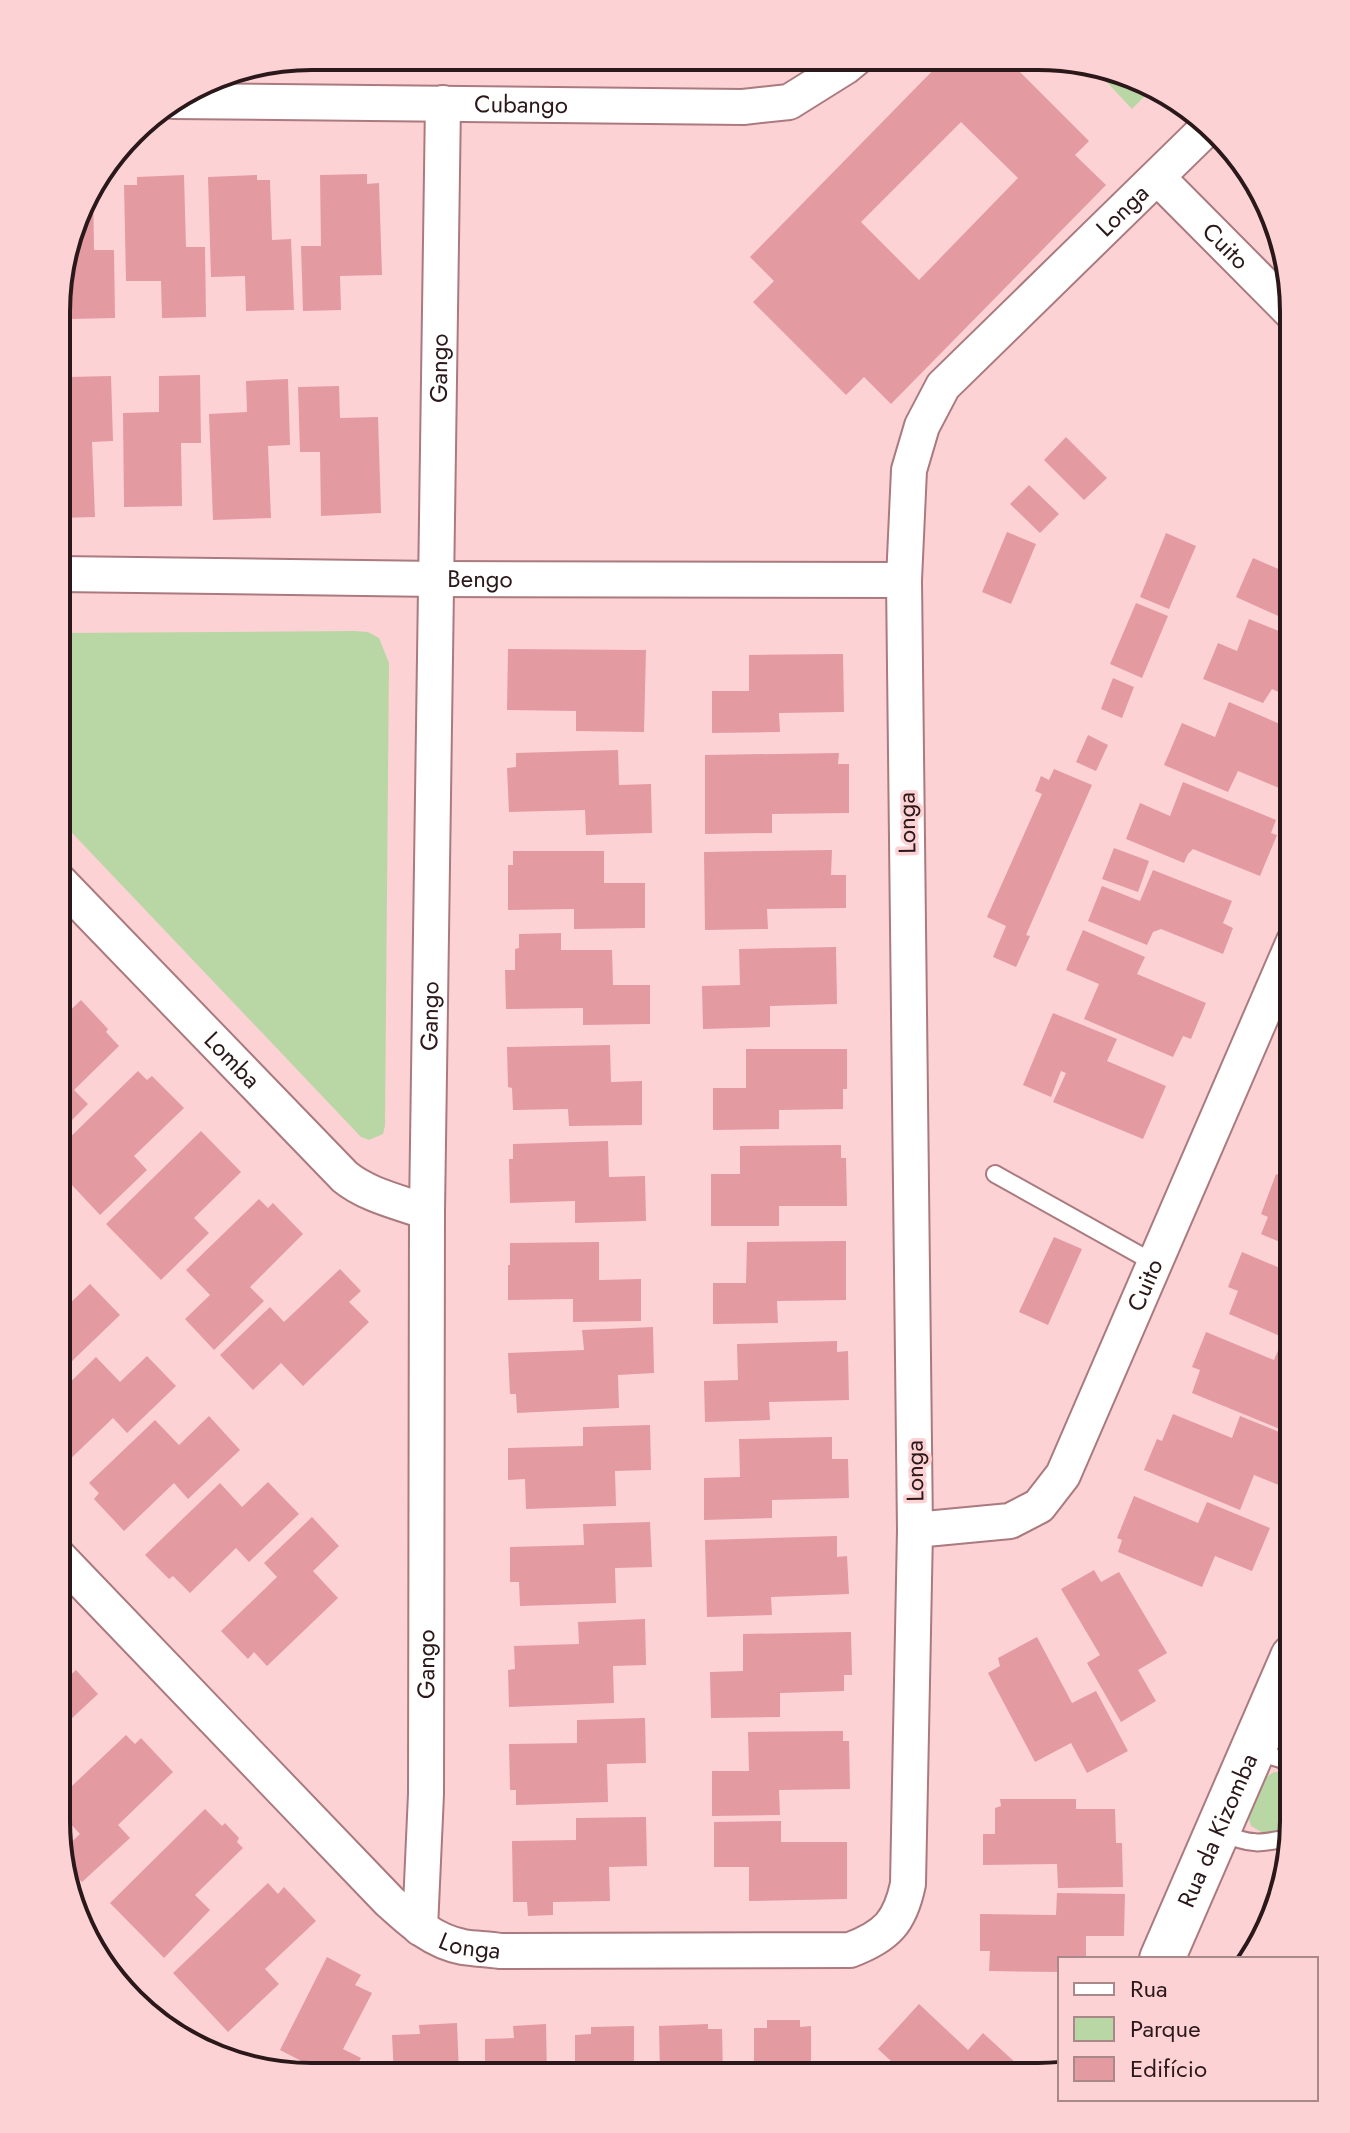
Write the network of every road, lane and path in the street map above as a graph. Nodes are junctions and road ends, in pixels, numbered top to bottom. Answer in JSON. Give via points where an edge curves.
{"nodes":[{"id":1,"x":840,"y":70,"type":"edge"},
{"id":2,"x":193,"y":101,"type":"edge"},
{"id":3,"x":443,"y":103,"type":"junction"},
{"id":4,"x":1201,"y":134,"type":"edge"},
{"id":5,"x":1158,"y":178,"type":"junction"},
{"id":6,"x":1279,"y":300,"type":"edge"},
{"id":7,"x":70,"y":574,"type":"edge"},
{"id":8,"x":436,"y":579,"type":"junction"},
{"id":9,"x":904,"y":580,"type":"junction"},
{"id":10,"x":70,"y":892,"type":"edge"},
{"id":11,"x":1280,"y":975,"type":"edge"},
{"id":12,"x":995,"y":1174,"type":"dead end"},
{"id":13,"x":427,"y":1212,"type":"junction"},
{"id":14,"x":1156,"y":1264,"type":"junction"},
{"id":15,"x":915,"y":1530,"type":"junction"},
{"id":16,"x":70,"y":1569,"type":"edge"},
{"id":17,"x":1279,"y":1689,"type":"edge"},
{"id":18,"x":1252,"y":1751,"type":"junction"},
{"id":19,"x":1279,"y":1758,"type":"edge"},
{"id":20,"x":1218,"y":1831,"type":"junction"},
{"id":21,"x":1279,"y":1840,"type":"edge"},
{"id":22,"x":420,"y":1928,"type":"junction"},
{"id":23,"x":1163,"y":1957,"type":"edge"}],
"edges":[{"from":1,"to":3,"type":"street","name":"Cubango","via":[[789,102],[743,107]]},
{"from":2,"to":3,"type":"street","name":"Cubango"},
{"from":3,"to":8,"type":"street","name":"Gango"},
{"from":4,"to":5,"type":"street","name":"Longa"},
{"from":5,"to":6,"type":"street","name":"Cuito"},
{"from":5,"to":9,"type":"street","name":"Longa","via":[[943,386],[922,426],[909,470]]},
{"from":7,"to":8,"type":"street","name":"Bengo"},
{"from":8,"to":9,"type":"street","name":"Bengo"},
{"from":8,"to":13,"type":"street","name":"Gango"},
{"from":9,"to":15,"type":"street","name":"Longa"},
{"from":10,"to":13,"type":"street","name":"Lomba","via":[[345,1177]]},
{"from":11,"to":14,"type":"street","name":"Cuito"},
{"from":12,"to":14,"type":"lane"},
{"from":13,"to":22,"type":"street","name":"Gango","via":[[426,1794]]},
{"from":14,"to":15,"type":"street","name":"Cuito","via":[[1063,1475],[1039,1506],[1010,1521]]},
{"from":15,"to":22,"type":"street","name":"Longa","via":[[908,1884],[903,1909],[871,1942],[850,1950],[500,1951],[462,1947]]},
{"from":16,"to":22,"type":"street","name":"Longa"},
{"from":17,"to":18,"type":"main road","name":"Rua da Kizomba"},
{"from":18,"to":19,"type":"lane"},
{"from":18,"to":20,"type":"main road","name":"Rua da Kizomba"},
{"from":20,"to":21,"type":"lane","via":[[1242,1842]]},
{"from":20,"to":23,"type":"main road","name":"Rua da Kizomba"}]}
